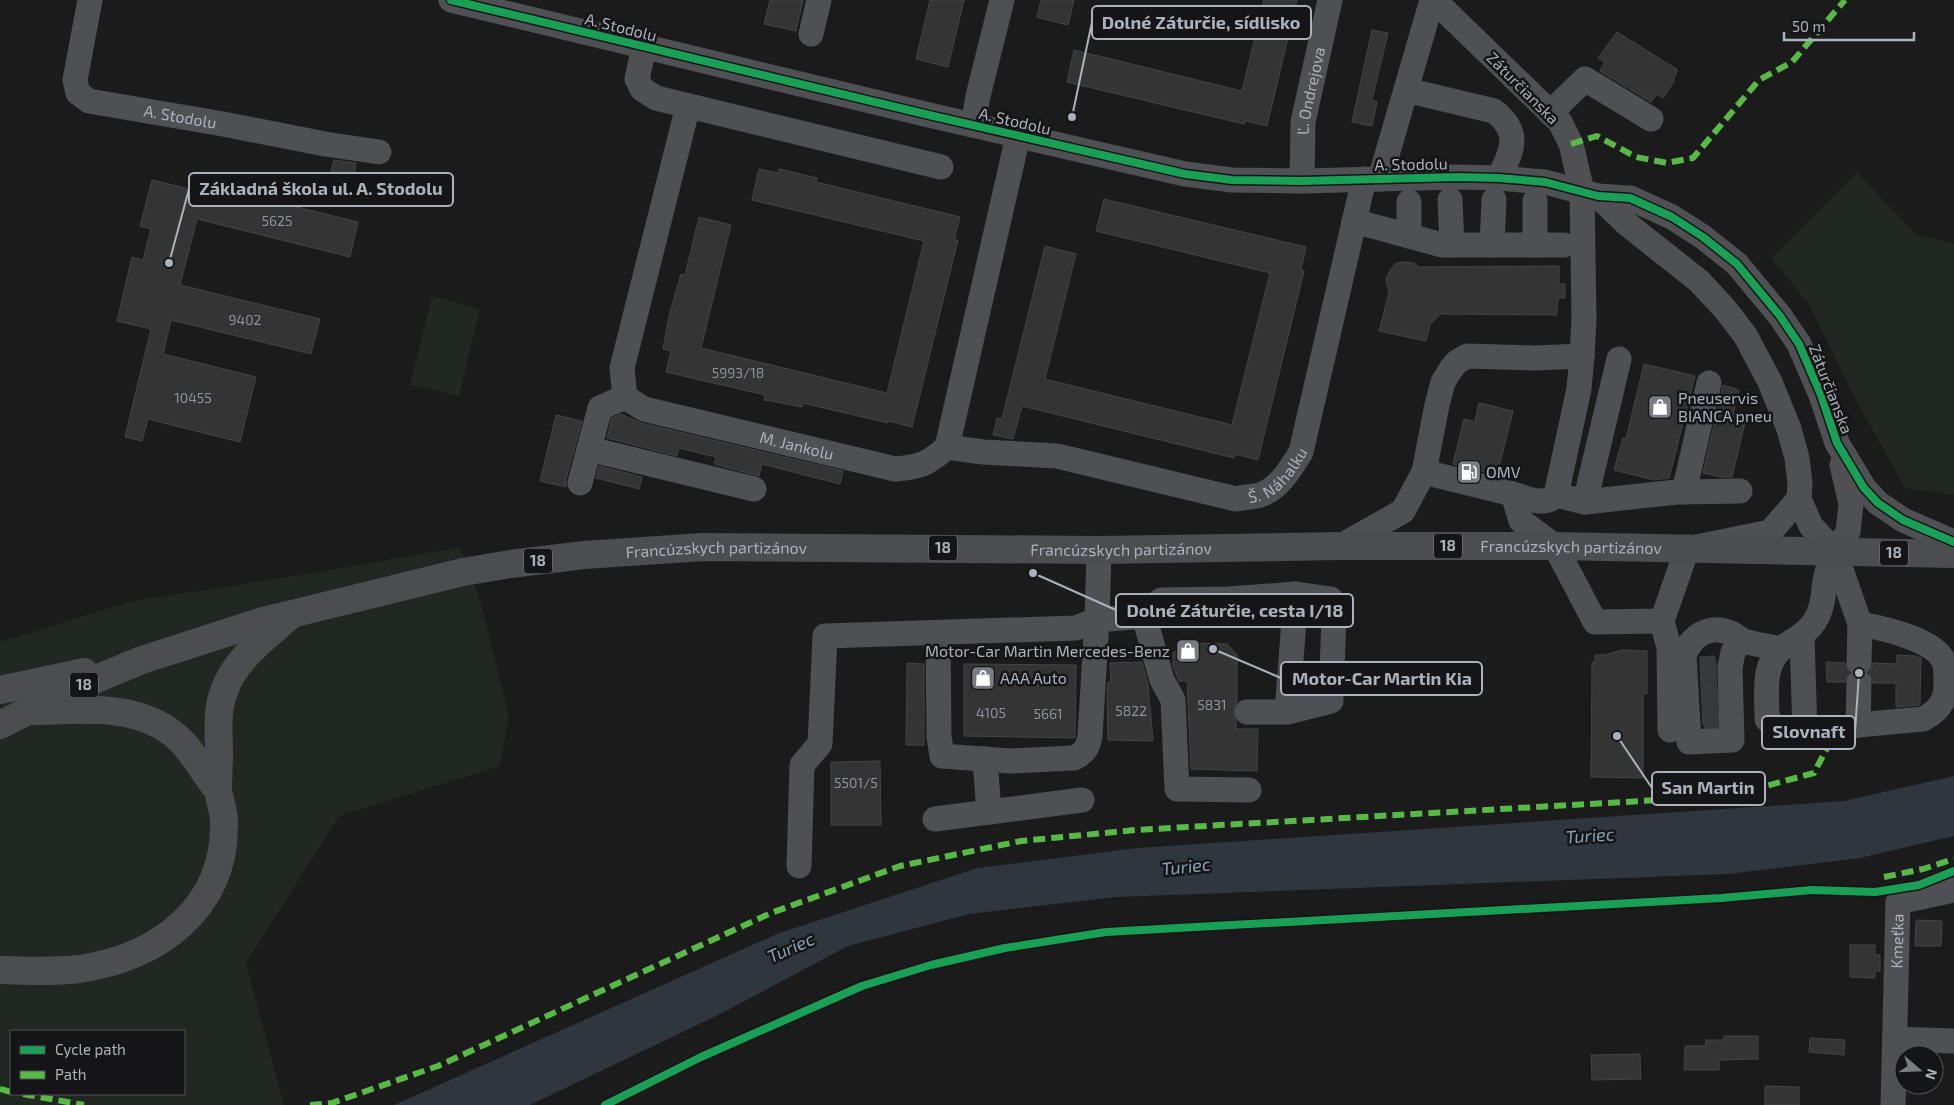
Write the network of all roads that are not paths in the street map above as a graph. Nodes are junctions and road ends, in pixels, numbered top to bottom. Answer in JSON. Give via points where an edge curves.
{"nodes":[{"id":1,"x":90,"y":0,"type":"edge"},
{"id":2,"x":451,"y":0,"type":"edge"},
{"id":3,"x":819,"y":0,"type":"edge"},
{"id":4,"x":1002,"y":0,"type":"edge"},
{"id":5,"x":1330,"y":0,"type":"edge"},
{"id":6,"x":1433,"y":0,"type":"edge"},
{"id":7,"x":811,"y":34,"type":"dead end"},
{"id":8,"x":644,"y":46,"type":"junction"},
{"id":9,"x":1406,"y":90,"type":"junction"},
{"id":10,"x":688,"y":106,"type":"junction"},
{"id":11,"x":1550,"y":113,"type":"junction"},
{"id":12,"x":1651,"y":119,"type":"dead end"},
{"id":13,"x":973,"y":125,"type":"junction"},
{"id":14,"x":1018,"y":136,"type":"junction"},
{"id":15,"x":379,"y":152,"type":"dead end"},
{"id":16,"x":941,"y":167,"type":"dead end"},
{"id":17,"x":1372,"y":179,"type":"junction"},
{"id":18,"x":1302,"y":182,"type":"junction"},
{"id":19,"x":1496,"y":189,"type":"junction"},
{"id":20,"x":1590,"y":194,"type":"junction"},
{"id":21,"x":1450,"y":200,"type":"dead end"},
{"id":22,"x":1535,"y":201,"type":"dead end"},
{"id":23,"x":1409,"y":202,"type":"dead end"},
{"id":24,"x":1354,"y":220,"type":"junction"},
{"id":25,"x":1627,"y":224,"type":"junction"},
{"id":26,"x":1408,"y":236,"type":"junction"},
{"id":27,"x":1574,"y":241,"type":"junction"},
{"id":28,"x":1452,"y":245,"type":"junction"},
{"id":29,"x":1492,"y":245,"type":"junction"},
{"id":30,"x":1536,"y":245,"type":"junction"},
{"id":31,"x":1582,"y":356,"type":"junction"},
{"id":32,"x":1619,"y":359,"type":"dead end"},
{"id":33,"x":1709,"y":383,"type":"dead end"},
{"id":34,"x":625,"y":397,"type":"junction"},
{"id":35,"x":1837,"y":443,"type":"junction"},
{"id":36,"x":947,"y":447,"type":"junction"},
{"id":37,"x":589,"y":449,"type":"junction"},
{"id":38,"x":1424,"y":472,"type":"junction"},
{"id":39,"x":580,"y":483,"type":"dead end"},
{"id":40,"x":754,"y":489,"type":"dead end"},
{"id":41,"x":1740,"y":490,"type":"dead end"},
{"id":42,"x":1684,"y":492,"type":"junction"},
{"id":43,"x":1513,"y":494,"type":"junction"},
{"id":44,"x":1556,"y":495,"type":"junction"},
{"id":45,"x":1799,"y":499,"type":"junction"},
{"id":46,"x":1585,"y":502,"type":"junction"},
{"id":47,"x":1954,"y":542,"type":"edge"},
{"id":48,"x":1341,"y":546,"type":"junction"},
{"id":49,"x":1555,"y":546,"type":"junction"},
{"id":50,"x":1687,"y":549,"type":"junction"},
{"id":51,"x":1100,"y":550,"type":"junction"},
{"id":52,"x":1835,"y":552,"type":"junction"},
{"id":53,"x":1954,"y":554,"type":"edge"},
{"id":54,"x":1296,"y":594,"type":"junction"},
{"id":55,"x":294,"y":612,"type":"junction"},
{"id":56,"x":1144,"y":616,"type":"junction"},
{"id":57,"x":1098,"y":620,"type":"junction"},
{"id":58,"x":1662,"y":621,"type":"junction"},
{"id":59,"x":1860,"y":624,"type":"junction"},
{"id":60,"x":938,"y":633,"type":"junction"},
{"id":61,"x":1802,"y":636,"type":"junction"},
{"id":62,"x":1742,"y":640,"type":"junction"},
{"id":63,"x":1781,"y":649,"type":"junction"},
{"id":64,"x":142,"y":660,"type":"junction"},
{"id":65,"x":0,"y":690,"type":"edge"},
{"id":66,"x":1707,"y":697,"type":"junction"},
{"id":67,"x":27,"y":711,"type":"junction"},
{"id":68,"x":1247,"y":712,"type":"dead end"},
{"id":69,"x":1287,"y":712,"type":"junction"},
{"id":70,"x":0,"y":725,"type":"edge"},
{"id":71,"x":1858,"y":725,"type":"junction"},
{"id":72,"x":1805,"y":734,"type":"junction"},
{"id":73,"x":985,"y":759,"type":"junction"},
{"id":74,"x":218,"y":790,"type":"junction"},
{"id":75,"x":1249,"y":790,"type":"dead end"},
{"id":76,"x":1082,"y":800,"type":"dead end"},
{"id":77,"x":990,"y":812,"type":"junction"},
{"id":78,"x":935,"y":820,"type":"dead end"},
{"id":79,"x":799,"y":866,"type":"dead end"},
{"id":80,"x":1954,"y":890,"type":"edge"},
{"id":81,"x":0,"y":970,"type":"edge"},
{"id":82,"x":1895,"y":1038,"type":"junction"},
{"id":83,"x":1954,"y":1041,"type":"edge"},
{"id":84,"x":1893,"y":1105,"type":"edge"}],
"edges":[{"from":1,"to":15,"type":"street","name":"A. Stodolu","via":[[75,80],[78,93],[89,101]]},
{"from":2,"to":8,"type":"street","name":"A. Stodolu"},
{"from":3,"to":7,"type":"street"},
{"from":4,"to":13,"type":"street"},
{"from":5,"to":18,"type":"street","name":"Ľ. Ondrejova","via":[[1303,122]]},
{"from":6,"to":9,"type":"street","name":"Š. Náhalku"},
{"from":6,"to":11,"type":"street","name":"Záturčianska"},
{"from":8,"to":10,"type":"street","name":"A. Stodolu","via":[[637,79],[642,88],[656,98]]},
{"from":8,"to":13,"type":"street","name":"A. Stodolu"},
{"from":9,"to":17,"type":"street","name":"Š. Náhalku"},
{"from":9,"to":19,"type":"street","via":[[1494,111],[1506,120],[1512,134],[1511,151]]},
{"from":10,"to":16,"type":"street","name":"A. Stodolu"},
{"from":10,"to":34,"type":"street","via":[[622,368]]},
{"from":11,"to":12,"type":"street","via":[[1585,79]]},
{"from":11,"to":20,"type":"street","name":"Záturčianska","via":[[1560,122],[1571,144]]},
{"from":13,"to":14,"type":"street","name":"A. Stodolu"},
{"from":14,"to":18,"type":"street","name":"A. Stodolu","via":[[1185,174],[1232,180]]},
{"from":14,"to":36,"type":"street"},
{"from":17,"to":18,"type":"street","name":"A. Stodolu"},
{"from":17,"to":19,"type":"street","name":"A. Stodolu"},
{"from":17,"to":24,"type":"street","name":"Š. Náhalku"},
{"from":19,"to":20,"type":"street","name":"A. Stodolu","via":[[1545,182]]},
{"from":19,"to":29,"type":"street"},
{"from":20,"to":25,"type":"street"},
{"from":20,"to":27,"type":"street"},
{"from":20,"to":35,"type":"street","name":"Záturčianska","via":[[1630,198],[1672,217],[1737,264],[1799,344],[1818,386]]},
{"from":21,"to":28,"type":"street"},
{"from":22,"to":30,"type":"street"},
{"from":23,"to":26,"type":"street"},
{"from":24,"to":26,"type":"street"},
{"from":24,"to":36,"type":"street","name":"Š. Náhalku","via":[[1301,452],[1278,484],[1262,494],[1236,499],[1057,456]]},
{"from":25,"to":27,"type":"street","via":[[1601,229]]},
{"from":25,"to":45,"type":"street","via":[[1699,281],[1745,336],[1770,382],[1789,429],[1797,458]]},
{"from":26,"to":28,"type":"street"},
{"from":27,"to":30,"type":"street"},
{"from":27,"to":31,"type":"street","via":[[1584,319]]},
{"from":28,"to":29,"type":"street"},
{"from":29,"to":30,"type":"street"},
{"from":31,"to":38,"type":"street","via":[[1466,356],[1450,370],[1441,390]]},
{"from":31,"to":44,"type":"street","via":[[1579,388]]},
{"from":32,"to":46,"type":"street"},
{"from":33,"to":42,"type":"street"},
{"from":34,"to":36,"type":"street","name":"M. Jankolu","via":[[644,409],[895,469],[916,467]]},
{"from":34,"to":37,"type":"street","via":[[600,408]]},
{"from":35,"to":47,"type":"street","name":"Záturčianska","via":[[1864,488],[1878,503],[1903,520]]},
{"from":35,"to":52,"type":"street","via":[[1851,504],[1848,532]]},
{"from":37,"to":39,"type":"street"},
{"from":37,"to":40,"type":"street"},
{"from":38,"to":43,"type":"street"},
{"from":38,"to":48,"type":"street","via":[[1403,511]]},
{"from":41,"to":42,"type":"street"},
{"from":42,"to":46,"type":"street"},
{"from":43,"to":44,"type":"street","via":[[1544,502]]},
{"from":43,"to":49,"type":"street","via":[[1521,521]]},
{"from":44,"to":46,"type":"street"},
{"from":45,"to":50,"type":"street","via":[[1770,532]]},
{"from":45,"to":52,"type":"street","via":[[1811,526]]},
{"from":48,"to":49,"type":"main road","name":"Francúzskych partizánov","number":"18"},
{"from":48,"to":51,"type":"main road","name":"Francúzskych partizánov","number":"18"},
{"from":49,"to":50,"type":"main road","name":"Francúzskych partizánov","number":"18"},
{"from":49,"to":58,"type":"street","via":[[1595,622]]},
{"from":50,"to":52,"type":"main road","name":"Francúzskych partizánov","number":"18"},
{"from":50,"to":58,"type":"street"},
{"from":51,"to":55,"type":"main road","name":"Francúzskych partizánov","number":"18","via":[[703,547],[593,555],[463,572]]},
{"from":51,"to":57,"type":"street"},
{"from":52,"to":53,"type":"main road","name":"Francúzskych partizánov","number":"18"},
{"from":52,"to":59,"type":"street"},
{"from":52,"to":61,"type":"street","via":[[1825,579],[1820,611]]},
{"from":54,"to":56,"type":"street","via":[[1161,600]]},
{"from":54,"to":69,"type":"street"},
{"from":54,"to":69,"type":"street","via":[[1331,599],[1334,615],[1331,701]]},
{"from":55,"to":64,"type":"main road","number":"18"},
{"from":55,"to":74,"type":"main road","via":[[234,670],[224,691],[218,720]]},
{"from":56,"to":57,"type":"street"},
{"from":56,"to":75,"type":"street","via":[[1162,680],[1173,700],[1177,789]]},
{"from":57,"to":60,"type":"street","via":[[1076,628]]},
{"from":57,"to":73,"type":"street","via":[[1090,736],[1082,754],[1074,758]]},
{"from":58,"to":66,"type":"street","via":[[1669,648]]},
{"from":59,"to":71,"type":"street"},
{"from":59,"to":71,"type":"street","via":[[1897,632],[1936,651],[1946,666],[1946,677],[1945,694],[1933,714],[1923,719]]},
{"from":60,"to":73,"type":"street","via":[[938,737],[942,756]]},
{"from":60,"to":79,"type":"street","via":[[825,636],[820,744],[802,765]]},
{"from":61,"to":63,"type":"street"},
{"from":61,"to":72,"type":"street"},
{"from":62,"to":63,"type":"street"},
{"from":62,"to":66,"type":"street"},
{"from":62,"to":66,"type":"street","via":[[1734,634],[1710,630],[1700,634],[1688,647],[1684,656]]},
{"from":63,"to":72,"type":"street","via":[[1773,657],[1767,676],[1768,719],[1788,734]]},
{"from":64,"to":65,"type":"main road"},
{"from":64,"to":67,"type":"main road","number":"18"},
{"from":67,"to":70,"type":"main road","number":"18"},
{"from":67,"to":74,"type":"main road","via":[[108,710],[157,723],[183,744]]},
{"from":68,"to":69,"type":"street"},
{"from":71,"to":72,"type":"street"},
{"from":73,"to":77,"type":"street"},
{"from":74,"to":81,"type":"main road","via":[[224,822],[222,853],[215,876],[201,904],[170,935],[149,948],[115,961],[80,969]]},
{"from":76,"to":77,"type":"street"},
{"from":77,"to":78,"type":"street"},
{"from":80,"to":82,"type":"street","name":"Kmeťka","via":[[1898,902]]},
{"from":82,"to":83,"type":"street"},
{"from":82,"to":84,"type":"street","name":"Kmeťka"}]}
